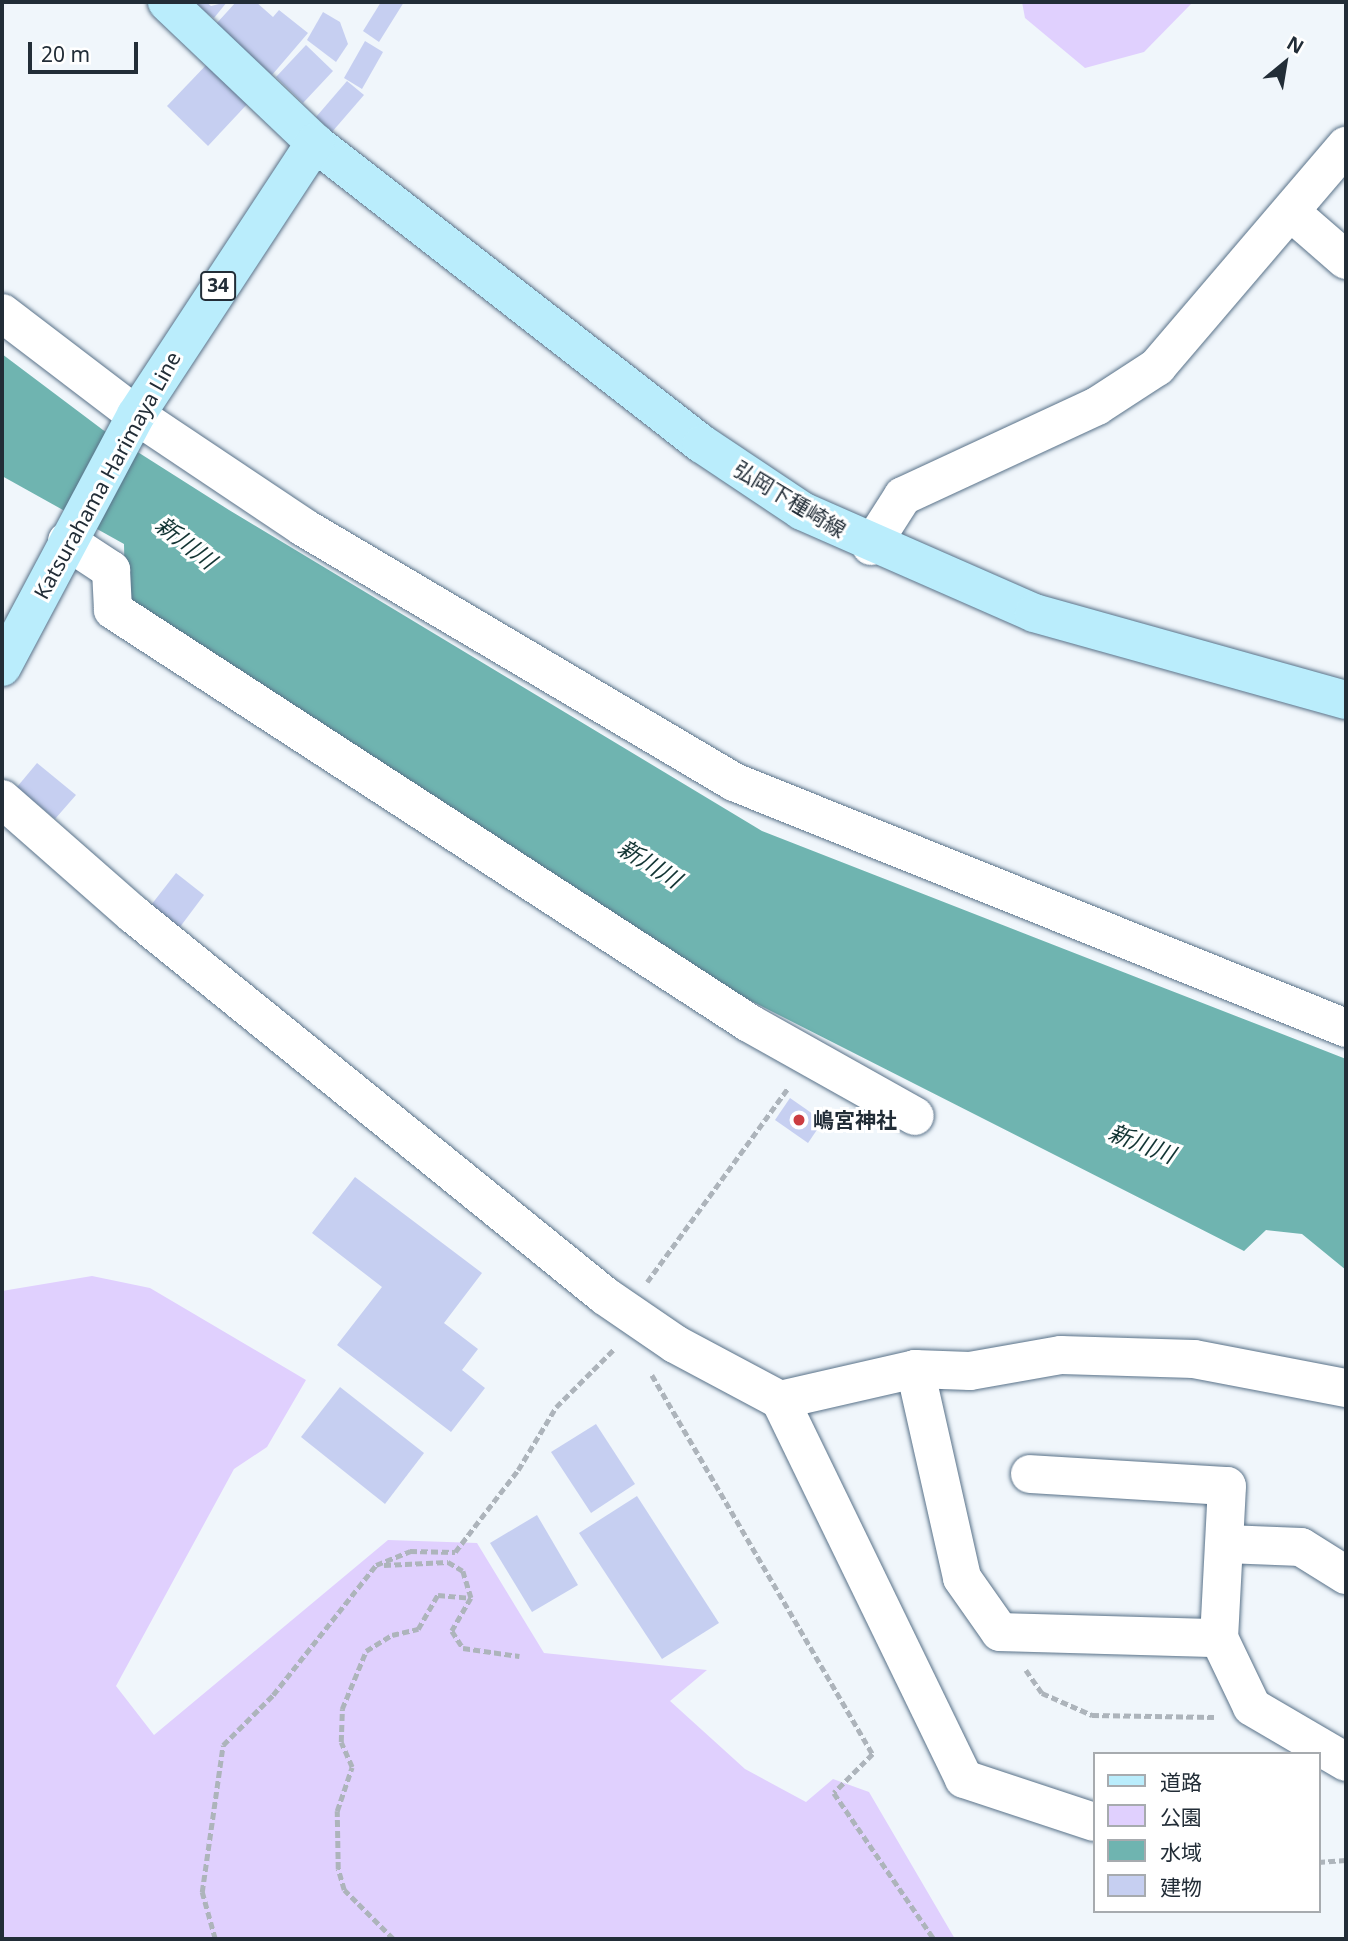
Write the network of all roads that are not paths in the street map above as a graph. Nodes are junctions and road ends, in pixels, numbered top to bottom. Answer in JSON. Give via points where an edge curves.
{"nodes":[{"id":1,"x":167,"y":2,"type":"edge"},
{"id":2,"x":315,"y":144,"type":"junction"},
{"id":3,"x":1346,"y":146,"type":"edge"},
{"id":4,"x":1293,"y":214,"type":"junction"},
{"id":5,"x":1346,"y":260,"type":"edge"},
{"id":6,"x":2,"y":313,"type":"edge"},
{"id":7,"x":132,"y":424,"type":"junction"},
{"id":8,"x":72,"y":531,"type":"junction"},
{"id":9,"x":871,"y":546,"type":"junction"},
{"id":10,"x":2,"y":667,"type":"edge"},
{"id":11,"x":1346,"y":700,"type":"edge"},
{"id":12,"x":2,"y":799,"type":"edge"},
{"id":13,"x":1346,"y":1028,"type":"edge"},
{"id":14,"x":915,"y":1116,"type":"dead end"},
{"id":15,"x":915,"y":1369,"type":"junction"},
{"id":16,"x":1346,"y":1388,"type":"edge"},
{"id":17,"x":780,"y":1400,"type":"junction"},
{"id":18,"x":1030,"y":1474,"type":"dead end"},
{"id":19,"x":1226,"y":1544,"type":"junction"},
{"id":20,"x":1346,"y":1575,"type":"edge"},
{"id":21,"x":1219,"y":1638,"type":"junction"},
{"id":22,"x":1346,"y":1762,"type":"edge"},
{"id":23,"x":1092,"y":1821,"type":"edge"}],
"edges":[{"from":1,"to":2,"type":"main road"},
{"from":2,"to":7,"type":"main road","name":"Katsurahama Harimaya Line","number":"34"},
{"from":2,"to":9,"type":"main road","name":"弘岡下種崎線","via":[[702,444],[802,511]]},
{"from":3,"to":4,"type":"street"},
{"from":4,"to":5,"type":"street"},
{"from":4,"to":9,"type":"street","via":[[1157,367],[1097,406],[904,496]]},
{"from":6,"to":7,"type":"street"},
{"from":7,"to":8,"type":"main road","name":"Katsurahama Harimaya Line","number":"34"},
{"from":7,"to":13,"type":"street","via":[[734,782]]},
{"from":8,"to":10,"type":"main road","name":"Katsurahama Harimaya Line","number":"34"},
{"from":8,"to":14,"type":"street","via":[[111,570],[113,610],[808,1056]]},
{"from":9,"to":11,"type":"main road","name":"弘岡下種崎線","via":[[1034,613]]},
{"from":12,"to":17,"type":"street","via":[[144,923],[634,1316]]},
{"from":15,"to":16,"type":"street","via":[[970,1371],[1061,1355],[1194,1359]]},
{"from":15,"to":17,"type":"street"},
{"from":15,"to":21,"type":"street","via":[[962,1578],[1000,1632]]},
{"from":17,"to":23,"type":"street","via":[[964,1779]]},
{"from":18,"to":19,"type":"street","via":[[1227,1486]]},
{"from":19,"to":20,"type":"street","via":[[1301,1547]]},
{"from":19,"to":21,"type":"street"},
{"from":21,"to":22,"type":"street","via":[[1252,1707]]}]}
